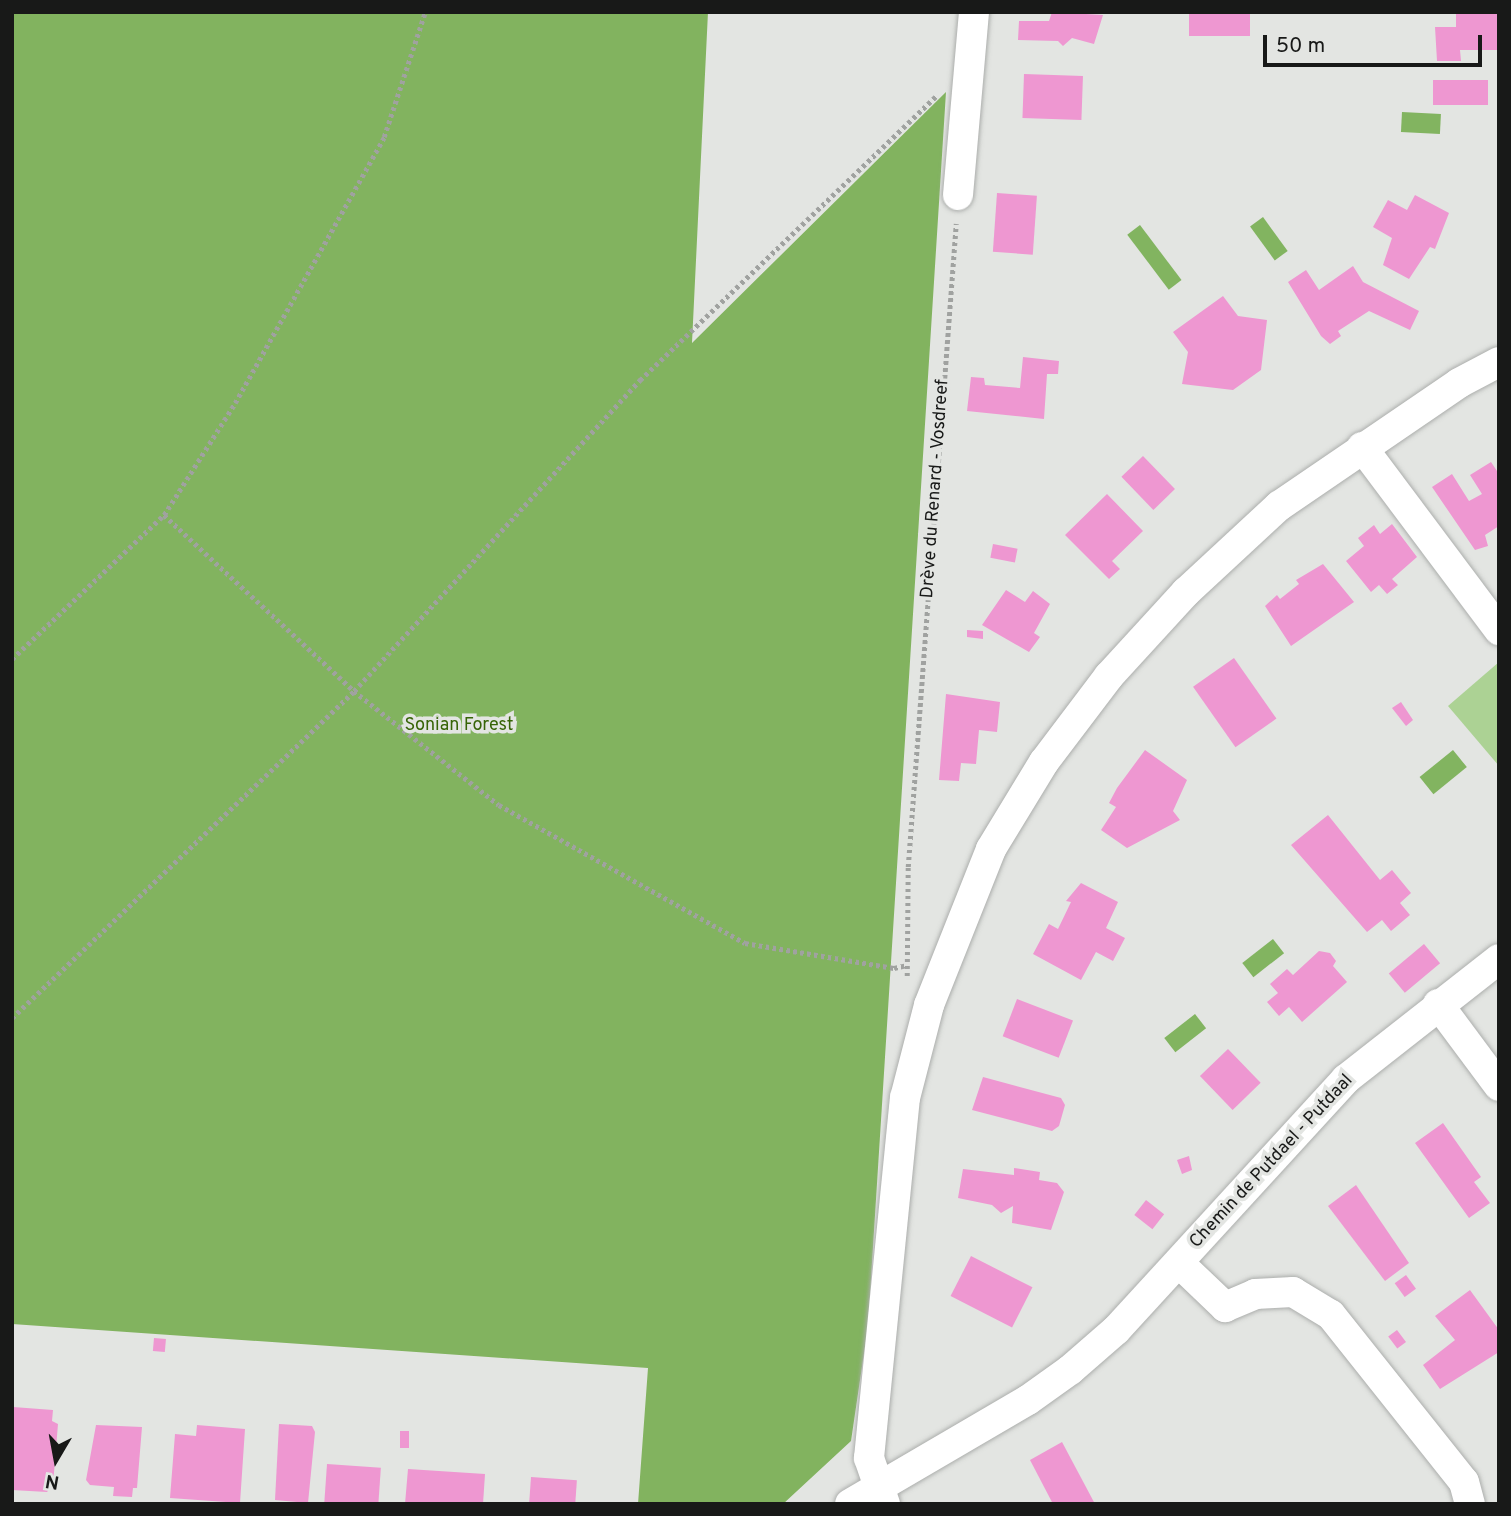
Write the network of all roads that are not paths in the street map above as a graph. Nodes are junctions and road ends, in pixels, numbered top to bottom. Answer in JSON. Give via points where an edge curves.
{"nodes":[{"id":1,"x":974,"y":12,"type":"edge"},
{"id":2,"x":958,"y":195,"type":"road end"},
{"id":3,"x":1499,"y":362,"type":"edge"},
{"id":4,"x":1362,"y":447,"type":"junction"},
{"id":5,"x":1499,"y":630,"type":"edge"},
{"id":6,"x":1499,"y":959,"type":"edge"},
{"id":7,"x":1438,"y":1004,"type":"junction"},
{"id":8,"x":1499,"y":1086,"type":"edge"},
{"id":9,"x":1179,"y":1263,"type":"junction"},
{"id":10,"x":881,"y":1495,"type":"edge"},
{"id":11,"x":850,"y":1504,"type":"edge"},
{"id":12,"x":1470,"y":1504,"type":"edge"}],
"edges":[{"from":1,"to":2,"type":"street"},
{"from":3,"to":4,"type":"street"},
{"from":4,"to":5,"type":"street"},
{"from":4,"to":10,"type":"street","via":[[1279,506],[1186,592],[1109,676],[1044,762],[991,849],[929,1005],[905,1098],[869,1458]]},
{"from":6,"to":7,"type":"street","name":"Chemin de Putdael - Putdaal"},
{"from":7,"to":8,"type":"street"},
{"from":7,"to":9,"type":"street","name":"Chemin de Putdael - Putdaal","via":[[1346,1079]]},
{"from":9,"to":10,"type":"street","name":"Chemin de Putdael - Putdaal","via":[[1116,1330],[1070,1370]]},
{"from":9,"to":12,"type":"street","via":[[1225,1307],[1255,1294],[1293,1293],[1331,1315],[1464,1482]]},
{"from":10,"to":11,"type":"street","name":"Chemin de Putdael - Putdaal"}]}
